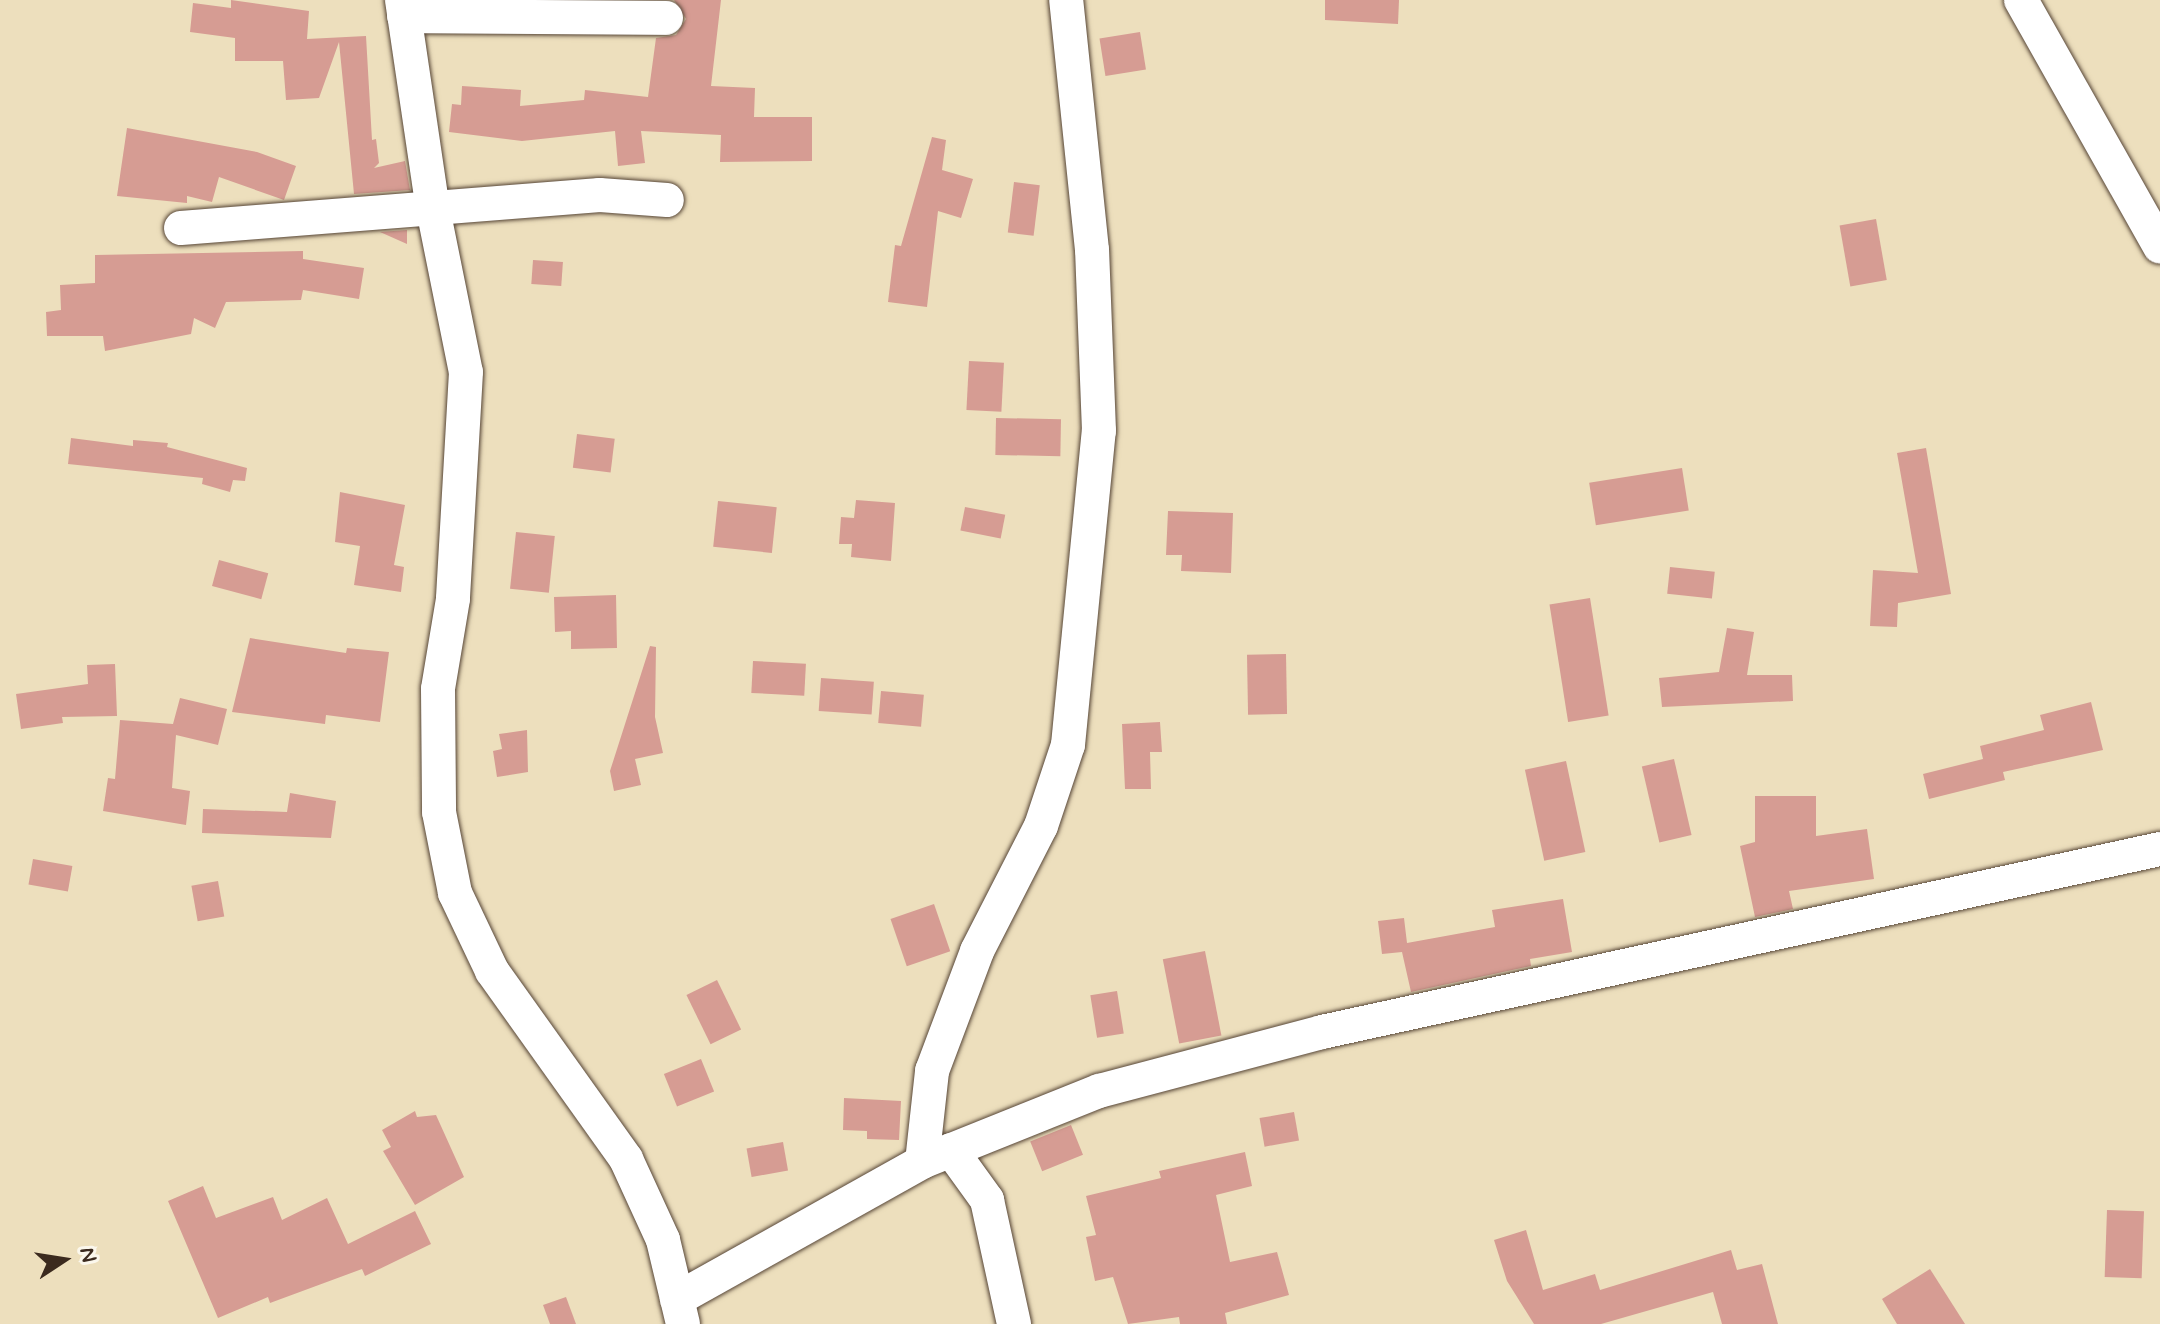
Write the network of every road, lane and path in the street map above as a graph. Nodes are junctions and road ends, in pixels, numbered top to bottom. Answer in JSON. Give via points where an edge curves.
{"nodes":[{"id":1,"x":1066,"y":0,"type":"edge"},
{"id":2,"x":2021,"y":0,"type":"edge"},
{"id":3,"x":403,"y":8,"type":"edge"},
{"id":4,"x":666,"y":18,"type":"dead end"},
{"id":5,"x":667,"y":200,"type":"dead end"},
{"id":6,"x":433,"y":209,"type":"junction"},
{"id":7,"x":181,"y":228,"type":"dead end"},
{"id":8,"x":2160,"y":247,"type":"edge"},
{"id":9,"x":2160,"y":849,"type":"edge"},
{"id":10,"x":937,"y":1156,"type":"junction"},
{"id":11,"x":680,"y":1312,"type":"edge"},
{"id":12,"x":1014,"y":1324,"type":"edge"}],
"edges":[{"from":1,"to":10,"type":"street","via":[[1092,250],[1099,431],[1068,745],[1041,826],[977,951],[932,1071]]},
{"from":2,"to":8,"type":"street"},
{"from":3,"to":4,"type":"street"},
{"from":3,"to":6,"type":"street"},
{"from":5,"to":6,"type":"street","via":[[600,195]]},
{"from":6,"to":7,"type":"street"},
{"from":6,"to":11,"type":"street","via":[[466,372],[453,599],[438,689],[439,812],[455,893],[492,971],[626,1159],[663,1240]]},
{"from":9,"to":10,"type":"street","via":[[1322,1032],[1099,1091]]},
{"from":10,"to":11,"type":"street"},
{"from":10,"to":12,"type":"street","via":[[987,1200]]}]}
